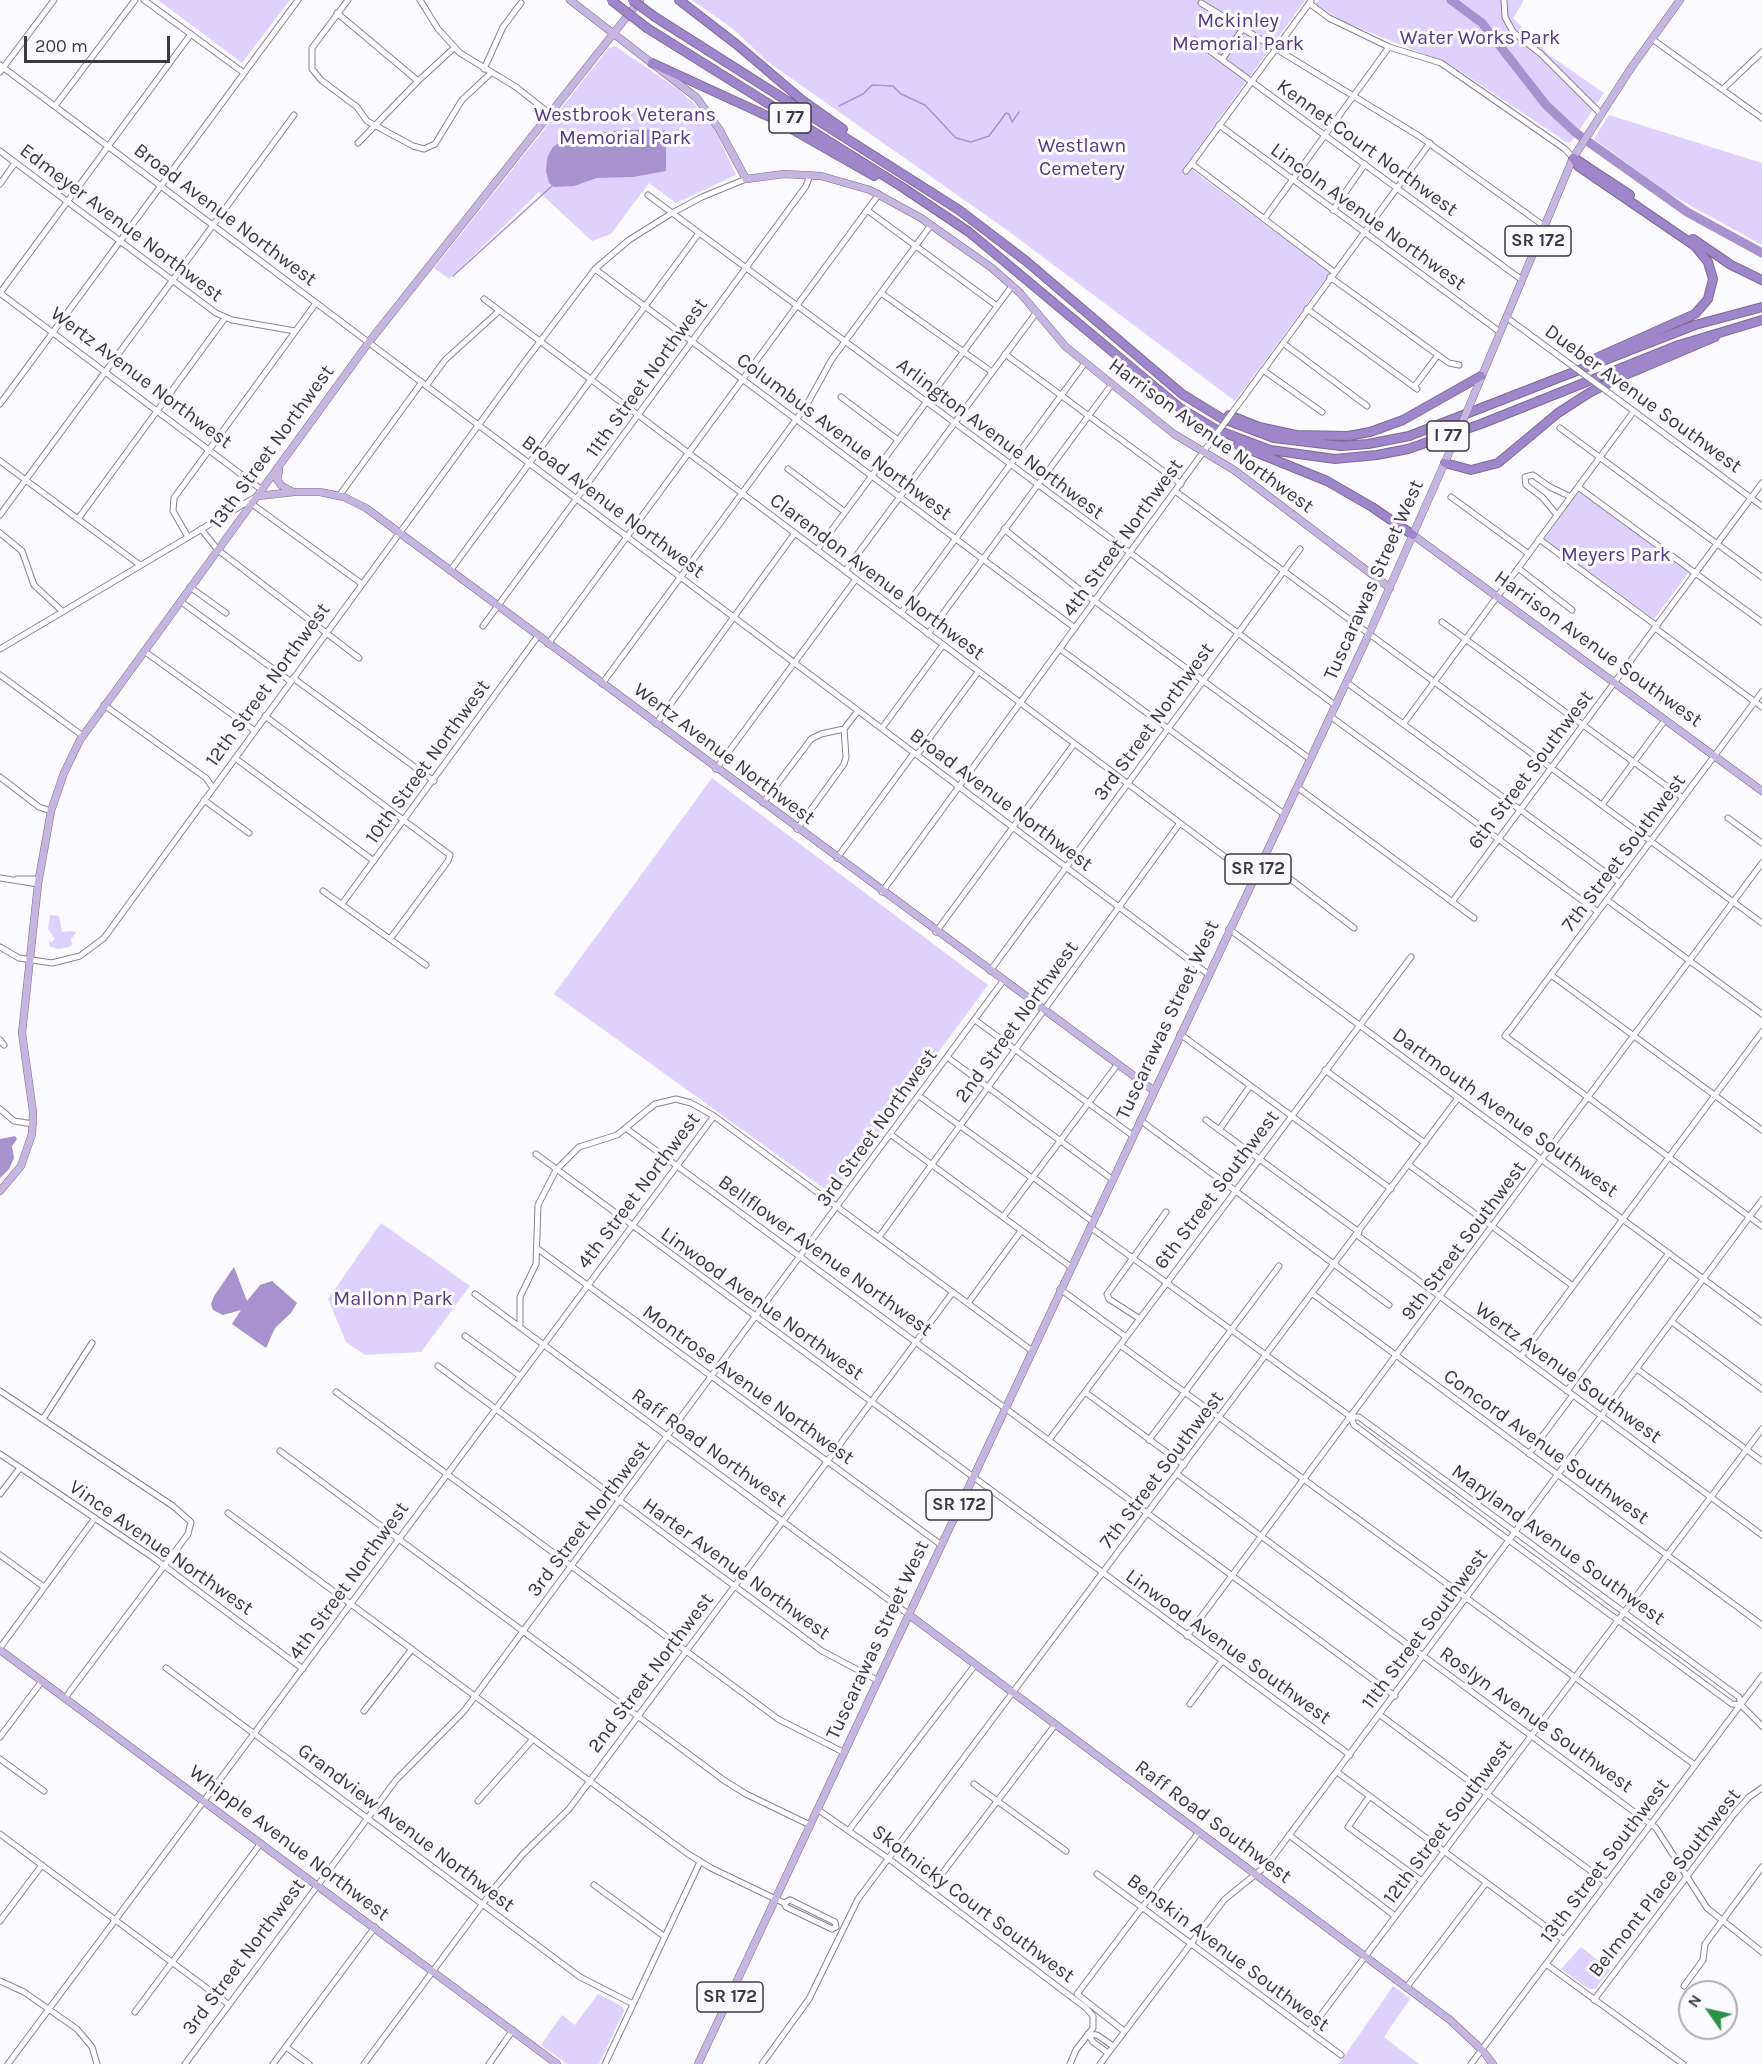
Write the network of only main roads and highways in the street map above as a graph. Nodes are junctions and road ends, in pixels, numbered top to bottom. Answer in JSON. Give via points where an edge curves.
{"nodes":[{"id":1,"x":570,"y":0,"type":"edge"},
{"id":2,"x":610,"y":0,"type":"edge"},
{"id":3,"x":632,"y":0,"type":"edge"},
{"id":4,"x":640,"y":0,"type":"edge"},
{"id":5,"x":679,"y":0,"type":"edge"},
{"id":6,"x":1680,"y":0,"type":"edge"},
{"id":7,"x":612,"y":34,"type":"junction"},
{"id":8,"x":652,"y":63,"type":"junction"},
{"id":9,"x":1573,"y":158,"type":"junction"},
{"id":10,"x":906,"y":174,"type":"junction"},
{"id":11,"x":934,"y":207,"type":"junction"},
{"id":12,"x":1762,"y":280,"type":"edge"},
{"id":13,"x":1762,"y":307,"type":"edge"},
{"id":14,"x":1762,"y":320,"type":"edge"},
{"id":15,"x":1737,"y":326,"type":"junction"},
{"id":16,"x":1138,"y":375,"type":"junction"},
{"id":17,"x":1481,"y":376,"type":"junction"},
{"id":18,"x":1531,"y":390,"type":"junction"},
{"id":19,"x":1182,"y":394,"type":"junction"},
{"id":20,"x":1445,"y":463,"type":"junction"},
{"id":21,"x":280,"y":466,"type":"junction"},
{"id":22,"x":294,"y":492,"type":"junction"},
{"id":23,"x":260,"y":493,"type":"junction"},
{"id":24,"x":1413,"y":535,"type":"junction"},
{"id":25,"x":1390,"y":588,"type":"junction"},
{"id":26,"x":1762,"y":791,"type":"edge"},
{"id":27,"x":1153,"y":1090,"type":"junction"},
{"id":28,"x":0,"y":1191,"type":"edge"},
{"id":29,"x":908,"y":1614,"type":"junction"},
{"id":30,"x":0,"y":1649,"type":"edge"},
{"id":31,"x":557,"y":2064,"type":"edge"},
{"id":32,"x":698,"y":2064,"type":"edge"},
{"id":33,"x":1492,"y":2064,"type":"edge"}],
"edges":[{"from":1,"to":7,"type":"main road"},
{"from":2,"to":11,"type":"highway","number":"I 77","bridge":true,"via":[[647,28]]},
{"from":3,"to":10,"type":"highway","number":"I 77","bridge":true},
{"from":4,"to":7,"type":"main road","name":"13th Street Northwest"},
{"from":5,"to":10,"type":"highway","via":[[806,104],[888,157]]},
{"from":6,"to":9,"type":"main road","name":"Tuscarawas Street West","number":"SR 172"},
{"from":7,"to":8,"type":"main road"},
{"from":7,"to":21,"type":"main road","name":"13th Street Northwest","via":[[369,342]]},
{"from":8,"to":11,"type":"highway","via":[[789,127]]},
{"from":8,"to":25,"type":"main road","name":"Harrison Avenue Northwest","via":[[704,106],[746,179],[776,174],[810,175],[849,183],[879,194],[931,225],[1012,286],[1059,340],[1184,442],[1234,470]]},
{"from":9,"to":12,"type":"highway","via":[[1731,265]]},
{"from":9,"to":17,"type":"main road","name":"Tuscarawas Street West","number":"SR 172"},
{"from":9,"to":18,"type":"highway","via":[[1578,166],[1701,252],[1711,267],[1713,286],[1704,305],[1689,318],[1583,363]]},
{"from":10,"to":19,"type":"highway","number":"I 77","via":[[1006,244]]},
{"from":11,"to":16,"type":"highway","number":"I 77","via":[[1017,270]]},
{"from":13,"to":18,"type":"highway","number":"I 77","via":[[1695,325]]},
{"from":14,"to":15,"type":"highway","number":"I 77"},
{"from":15,"to":16,"type":"highway","number":"I 77","via":[[1679,345],[1442,439],[1393,453],[1360,457],[1295,455],[1244,442],[1192,416]]},
{"from":15,"to":20,"type":"highway","via":[[1589,393],[1558,413],[1498,463],[1471,470]]},
{"from":16,"to":24,"type":"highway","via":[[1149,390],[1198,425],[1248,450],[1327,481]]},
{"from":17,"to":19,"type":"highway","via":[[1403,420],[1370,432],[1337,436],[1308,436],[1259,427]]},
{"from":17,"to":20,"type":"main road","name":"Tuscarawas Street West","number":"SR 172","bridge":true},
{"from":18,"to":19,"type":"highway","number":"I 77","via":[[1409,436],[1341,446],[1300,443],[1260,434],[1221,418]]},
{"from":20,"to":24,"type":"main road","name":"Tuscarawas Street West","number":"SR 172"},
{"from":21,"to":22,"type":"main road","via":[[278,480]]},
{"from":21,"to":23,"type":"main road","name":"13th Street Northwest"},
{"from":22,"to":23,"type":"main road","name":"Wertz Avenue Northwest"},
{"from":22,"to":27,"type":"main road","name":"Wertz Avenue Northwest","via":[[339,496],[359,504]]},
{"from":23,"to":28,"type":"main road","name":"13th Street Northwest","via":[[104,705],[62,779],[51,811],[38,882],[24,1004],[22,1045],[33,1124],[24,1159]]},
{"from":24,"to":25,"type":"main road","name":"Tuscarawas Street West","number":"SR 172"},
{"from":24,"to":26,"type":"main road","name":"Harrison Avenue Southwest"},
{"from":25,"to":27,"type":"main road","name":"Tuscarawas Street West","number":"SR 172"},
{"from":27,"to":29,"type":"main road","name":"Tuscarawas Street West","number":"SR 172"},
{"from":29,"to":32,"type":"main road","name":"Tuscarawas Street West","number":"SR 172"},
{"from":29,"to":33,"type":"main road","name":"Raff Road Southwest","via":[[1459,2027]]},
{"from":30,"to":31,"type":"main road","name":"Whipple Avenue Northwest"}]}
